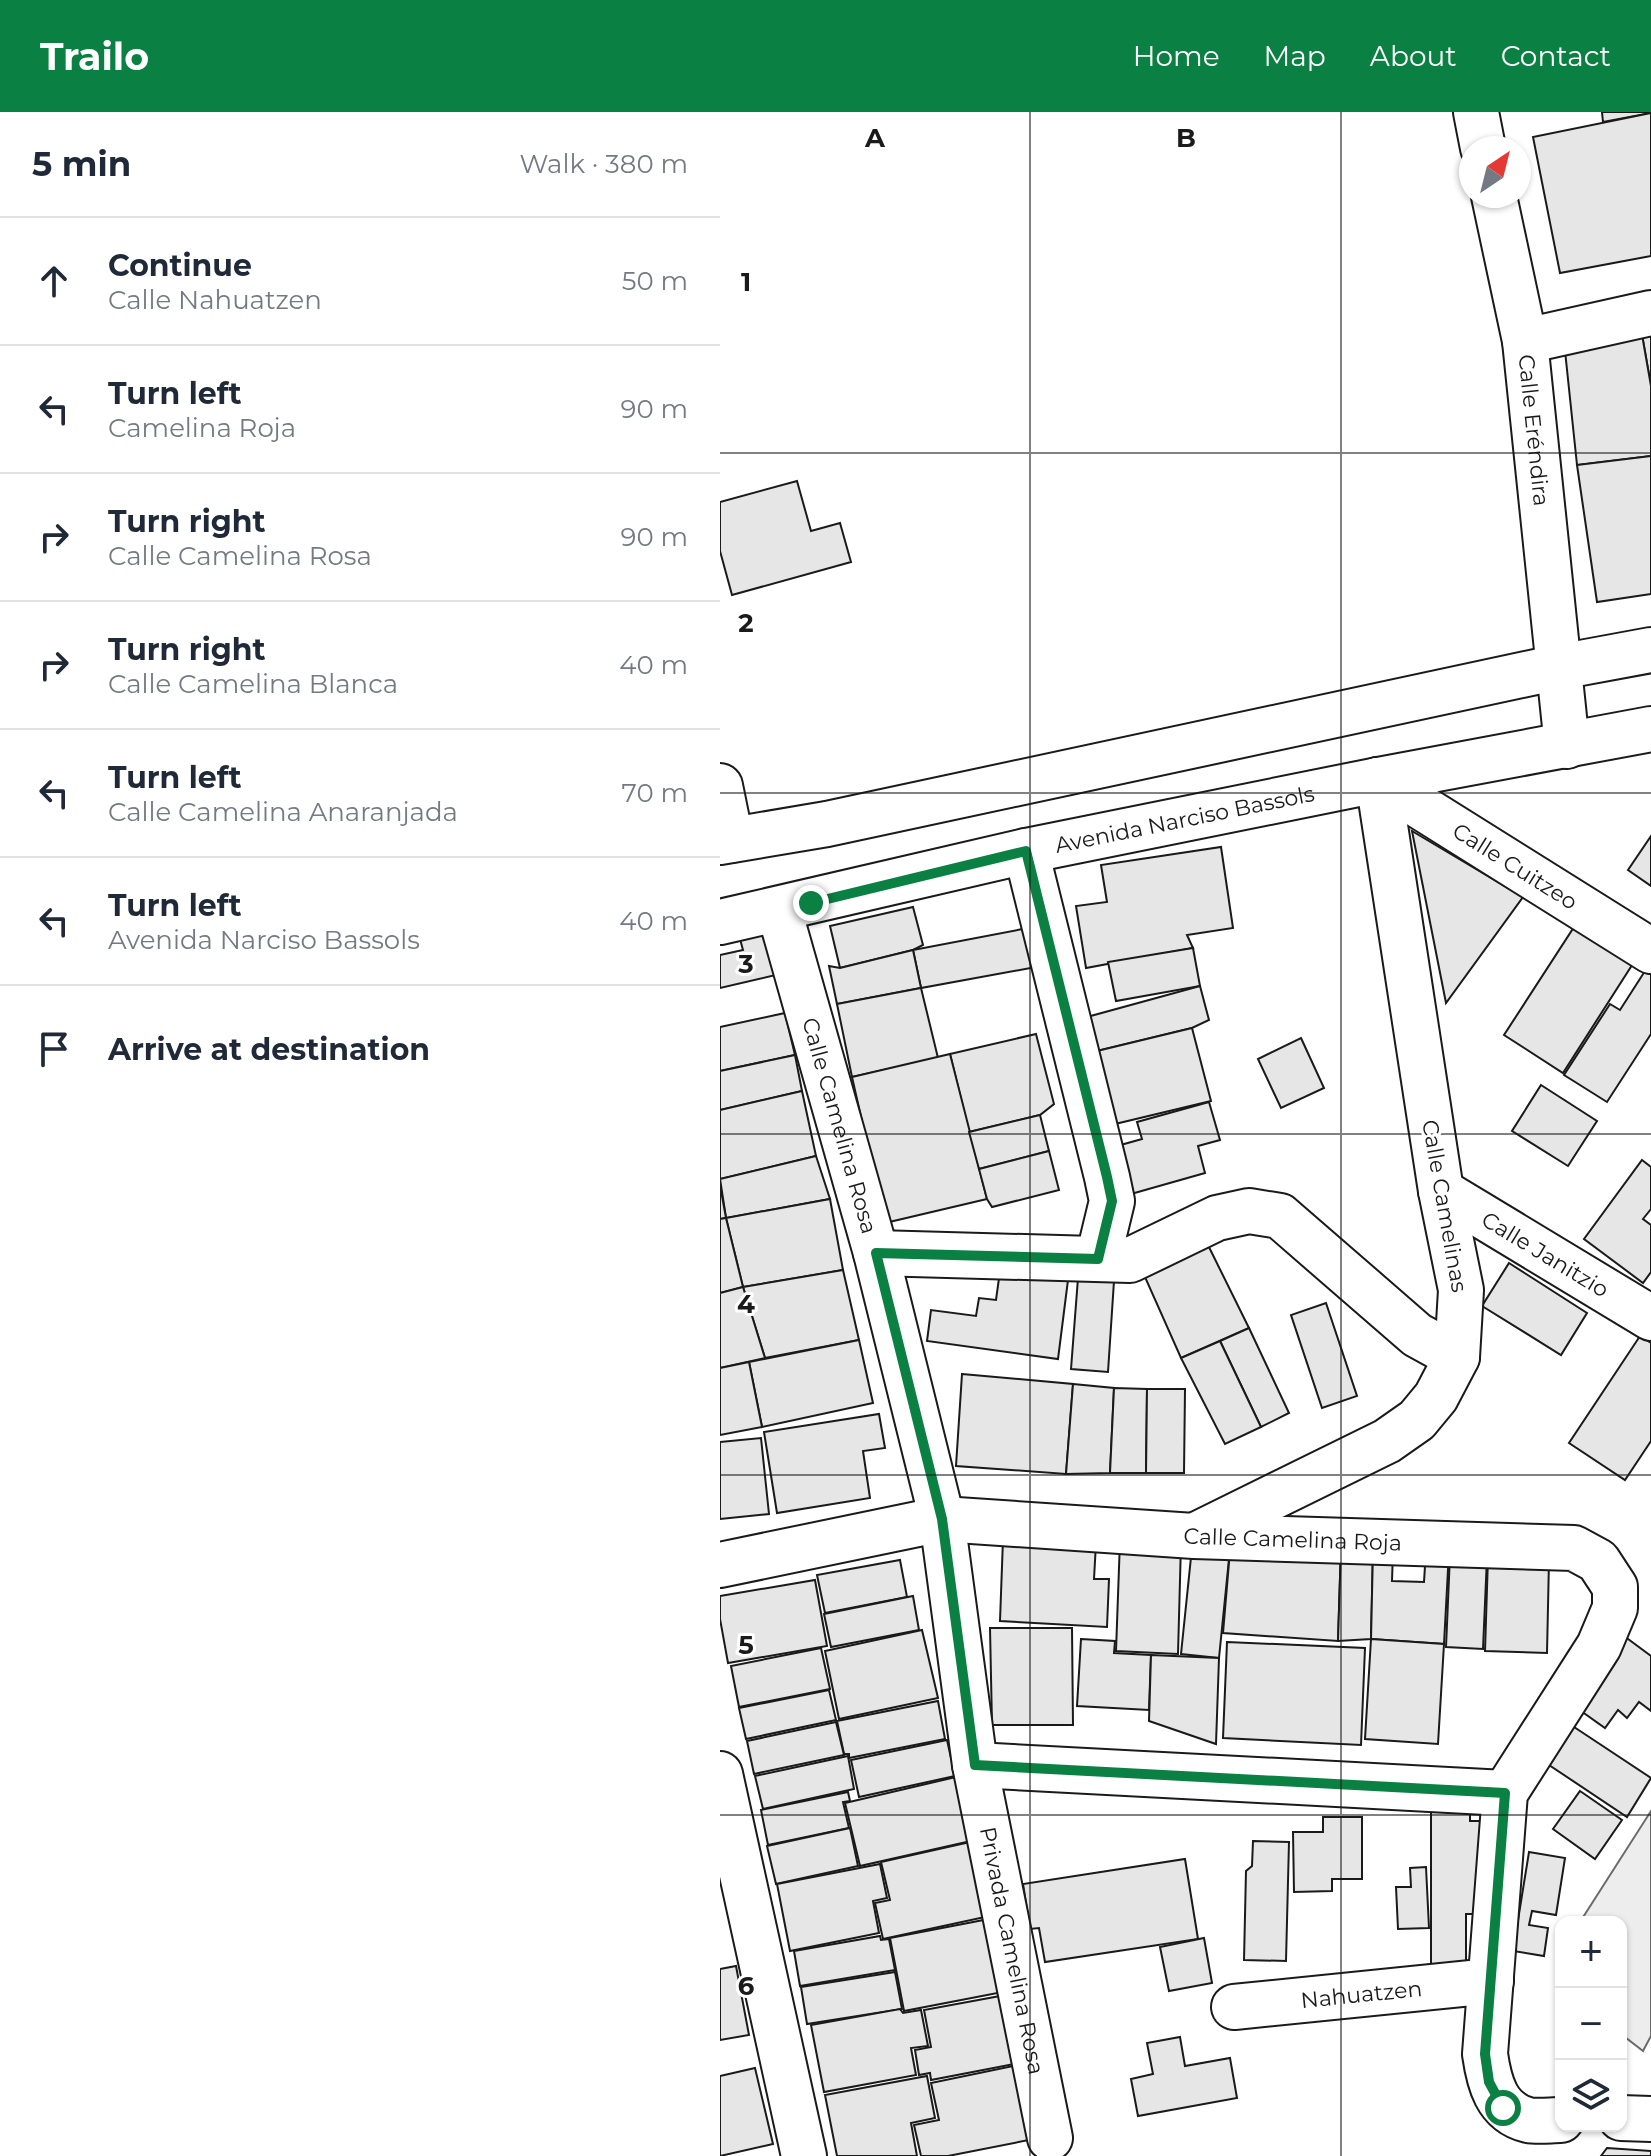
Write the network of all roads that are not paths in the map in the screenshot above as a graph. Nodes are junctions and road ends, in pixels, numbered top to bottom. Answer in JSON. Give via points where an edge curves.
{"nodes":[{"id":1,"x":1476,"y":112,"type":"edge"},
{"id":2,"x":1481,"y":136,"type":"edge"},
{"id":3,"x":1497,"y":208,"type":"edge"},
{"id":4,"x":1651,"y":313,"type":"edge"},
{"id":5,"x":1525,"y":341,"type":"junction"},
{"id":6,"x":1651,"y":650,"type":"edge"},
{"id":7,"x":1559,"y":667,"type":"junction"},
{"id":8,"x":1651,"y":729,"type":"edge"},
{"id":9,"x":1567,"y":746,"type":"junction"},
{"id":10,"x":1378,"y":780,"type":"junction"},
{"id":11,"x":720,"y":786,"type":"edge"},
{"id":12,"x":726,"y":841,"type":"edge"},
{"id":13,"x":1026,"y":851,"type":"junction"},
{"id":14,"x":779,"y":910,"type":"junction"},
{"id":15,"x":720,"y":922,"type":"edge"},
{"id":16,"x":1651,"y":951,"type":"edge"},
{"id":17,"x":1441,"y":1191,"type":"junction"},
{"id":18,"x":876,"y":1253,"type":"junction"},
{"id":19,"x":1098,"y":1259,"type":"junction"},
{"id":20,"x":1651,"y":1318,"type":"edge"},
{"id":21,"x":1457,"y":1357,"type":"junction"},
{"id":22,"x":942,"y":1519,"type":"junction"},
{"id":23,"x":1194,"y":1536,"type":"junction"},
{"id":24,"x":720,"y":1565,"type":"edge"},
{"id":25,"x":975,"y":1765,"type":"junction"},
{"id":26,"x":720,"y":1774,"type":"edge"},
{"id":27,"x":1505,"y":1793,"type":"junction"},
{"id":28,"x":1491,"y":1981,"type":"junction"},
{"id":29,"x":1234,"y":2007,"type":"dead end"},
{"id":30,"x":1627,"y":2118,"type":"edge"},
{"id":31,"x":1651,"y":2119,"type":"edge"},
{"id":32,"x":1555,"y":2120,"type":"edge"},
{"id":33,"x":1050,"y":2138,"type":"dead end"},
{"id":34,"x":804,"y":2156,"type":"edge"}],
"edges":[{"from":1,"to":2,"type":"street"},
{"from":3,"to":5,"type":"street","name":"Calle Eréndira"},
{"from":4,"to":5,"type":"street"},
{"from":5,"to":7,"type":"street","name":"Calle Eréndira"},
{"from":6,"to":7,"type":"street"},
{"from":7,"to":9,"type":"street","name":"Calle Eréndira"},
{"from":7,"to":12,"type":"street","via":[[827,824]]},
{"from":8,"to":9,"type":"street","name":"Avenida Narciso Bassols"},
{"from":9,"to":10,"type":"street","name":"Avenida Narciso Bassols"},
{"from":10,"to":13,"type":"street","name":"Avenida Narciso Bassols"},
{"from":10,"to":16,"type":"street","name":"Calle Cuitzeo"},
{"from":10,"to":17,"type":"street","name":"Calle Camelinas"},
{"from":11,"to":12,"type":"street"},
{"from":13,"to":14,"type":"street","name":"Avenida Narciso Bassols"},
{"from":13,"to":19,"type":"street","via":[[1110,1189]]},
{"from":14,"to":15,"type":"street","name":"Avenida Narciso Bassols"},
{"from":14,"to":18,"type":"street","name":"Calle Camelina Rosa"},
{"from":17,"to":20,"type":"street","name":"Calle Janitzio"},
{"from":17,"to":21,"type":"street","name":"Calle Camelinas","via":[[1461,1290]]},
{"from":18,"to":19,"type":"street"},
{"from":18,"to":22,"type":"street","name":"Calle Camelina Rosa"},
{"from":19,"to":21,"type":"street","via":[[1130,1260],[1217,1218],[1249,1211],[1280,1216],[1417,1335]]},
{"from":21,"to":23,"type":"street","name":"Calle Camelinas","via":[[1417,1420],[1387,1441]]},
{"from":22,"to":23,"type":"street","name":"Calle Camelina Roja"},
{"from":22,"to":24,"type":"street","name":"Calle Camelina Roja"},
{"from":22,"to":25,"type":"street","name":"Calle Camelina Rosa"},
{"from":23,"to":27,"type":"street","name":"Calle Camelina Roja","via":[[1574,1548],[1598,1561],[1615,1587],[1615,1608],[1599,1646]]},
{"from":25,"to":27,"type":"street"},
{"from":25,"to":33,"type":"street","name":"Privada Camelina Rosa"},
{"from":26,"to":34,"type":"street"},
{"from":27,"to":28,"type":"street"},
{"from":28,"to":29,"type":"street","name":"Nahuatzen"},
{"from":28,"to":32,"type":"street","via":[[1485,2054],[1489,2082],[1503,2108],[1528,2120]]},
{"from":30,"to":31,"type":"street"}]}
